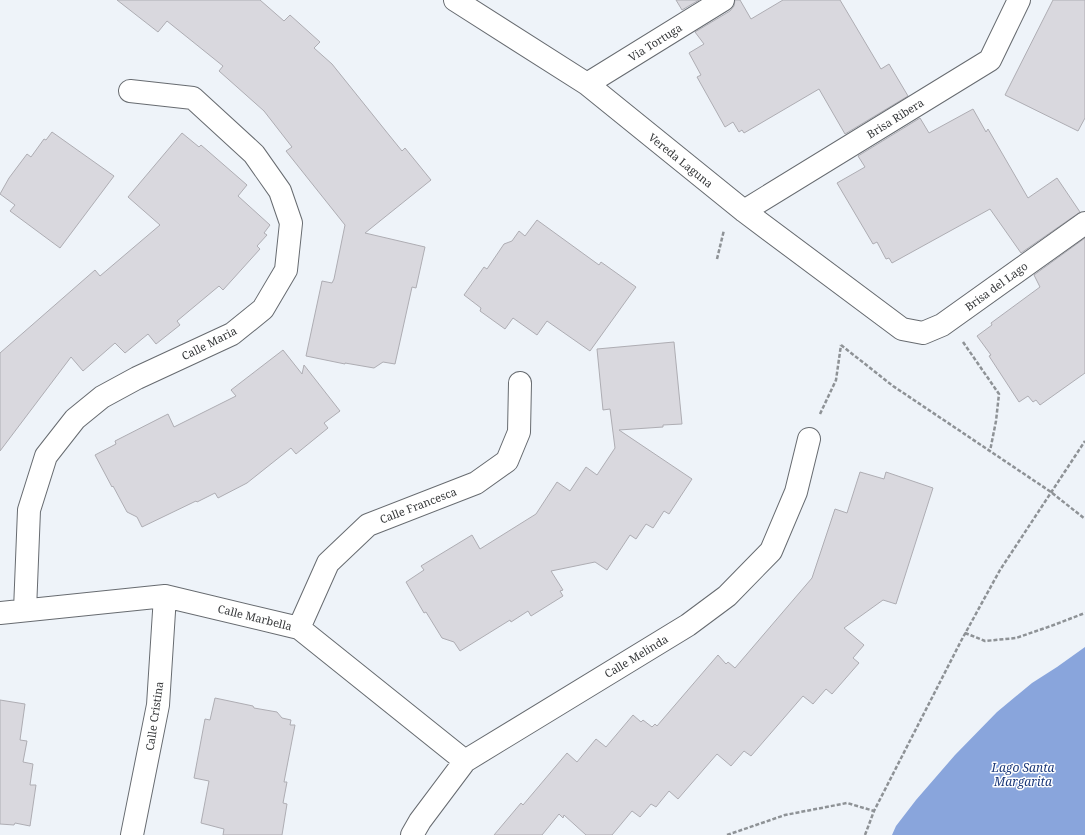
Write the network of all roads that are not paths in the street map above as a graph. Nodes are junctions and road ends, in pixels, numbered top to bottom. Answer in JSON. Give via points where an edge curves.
{"nodes":[{"id":1,"x":456,"y":0,"type":"edge"},
{"id":2,"x":723,"y":0,"type":"edge"},
{"id":3,"x":1019,"y":0,"type":"edge"},
{"id":4,"x":586,"y":84,"type":"junction"},
{"id":5,"x":130,"y":91,"type":"dead end"},
{"id":6,"x":744,"y":211,"type":"junction"},
{"id":7,"x":1085,"y":223,"type":"edge"},
{"id":8,"x":902,"y":329,"type":"joint"},
{"id":9,"x":520,"y":384,"type":"dead end"},
{"id":10,"x":809,"y":439,"type":"road end"},
{"id":11,"x":165,"y":596,"type":"junction"},
{"id":12,"x":25,"y":610,"type":"junction"},
{"id":13,"x":0,"y":612,"type":"edge"},
{"id":14,"x":299,"y":628,"type":"junction"},
{"id":15,"x":465,"y":761,"type":"junction"},
{"id":16,"x":132,"y":835,"type":"edge"},
{"id":17,"x":412,"y":835,"type":"edge"}],
"edges":[{"from":1,"to":4,"type":"street","name":"Vereda Laguna"},
{"from":2,"to":4,"type":"street","name":"Via Tortuga"},
{"from":3,"to":6,"type":"street","name":"Brisa Ribera","via":[[990,60]]},
{"from":4,"to":6,"type":"street","name":"Vereda Laguna"},
{"from":5,"to":12,"type":"street","name":"Calle Maria","via":[[193,98],[254,154],[280,191],[291,223],[286,270],[263,309],[232,334],[102,397],[75,419],[46,456],[29,510]]},
{"from":6,"to":8,"type":"street","name":"Vereda Laguna"},
{"from":7,"to":8,"type":"street","name":"Brisa del Lago","via":[[942,325],[923,333]]},
{"from":9,"to":14,"type":"street","name":"Calle Francesca","via":[[519,432],[507,461],[476,483],[368,525],[328,563]]},
{"from":10,"to":15,"type":"street","name":"Calle Melinda","via":[[796,492],[771,551],[727,596],[688,625]]},
{"from":11,"to":12,"type":"street","name":"Calle Marbella"},
{"from":11,"to":14,"type":"street","name":"Calle Marbella"},
{"from":11,"to":16,"type":"street","name":"Calle Cristina","via":[[158,704]]},
{"from":12,"to":13,"type":"street","name":"Calle Marbella"},
{"from":14,"to":15,"type":"street","name":"Calle Marbella"},
{"from":15,"to":17,"type":"street","name":"Calle Melinda"}]}
